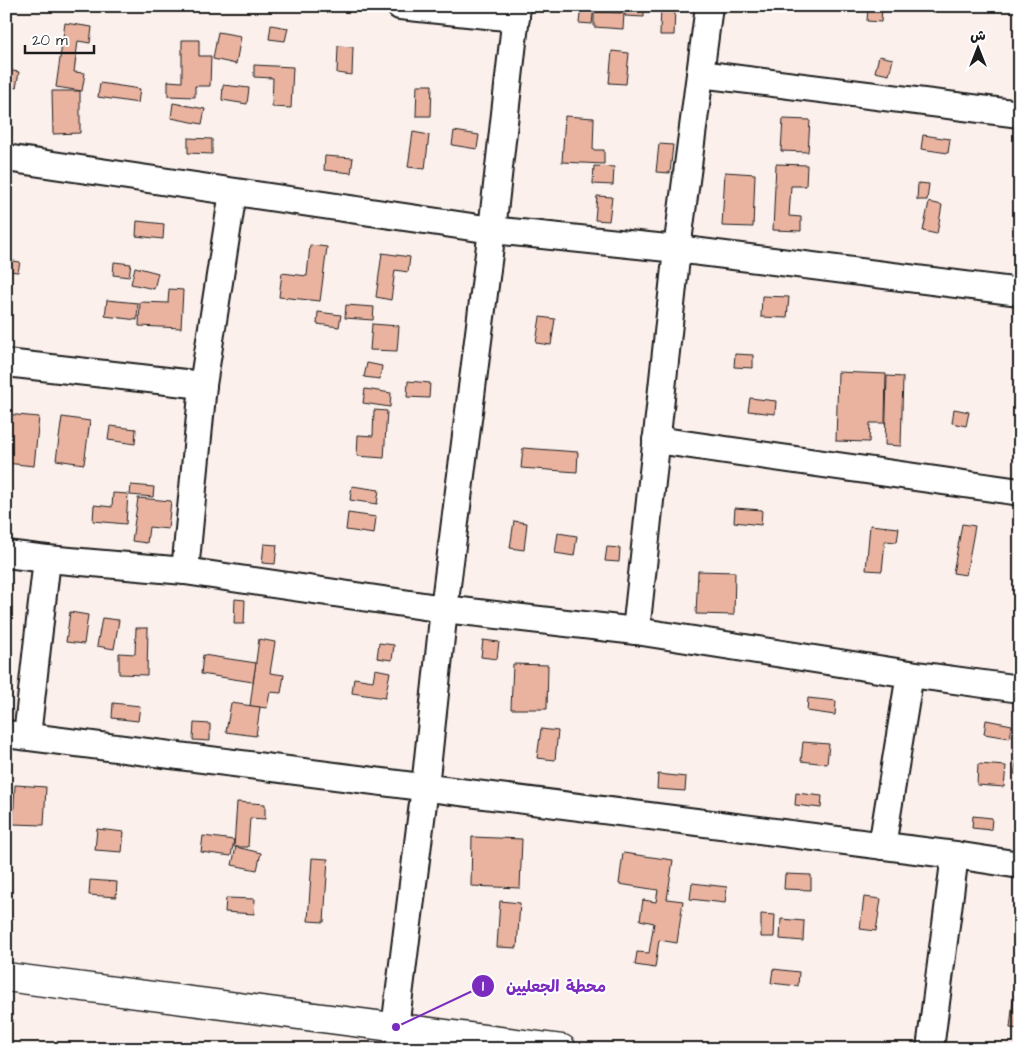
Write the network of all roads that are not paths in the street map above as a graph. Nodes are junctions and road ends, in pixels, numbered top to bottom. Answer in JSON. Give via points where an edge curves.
{"nodes":[{"id":1,"x":400,"y":6,"type":"edge"},
{"id":2,"x":709,"y":6,"type":"edge"},
{"id":3,"x":517,"y":12,"type":"edge"},
{"id":4,"x":700,"y":74,"type":"junction"},
{"id":5,"x":1020,"y":114,"type":"edge"},
{"id":6,"x":6,"y":158,"type":"edge"},
{"id":7,"x":233,"y":192,"type":"junction"},
{"id":8,"x":492,"y":230,"type":"junction"},
{"id":9,"x":677,"y":249,"type":"junction"},
{"id":10,"x":1020,"y":292,"type":"edge"},
{"id":11,"x":6,"y":362,"type":"edge"},
{"id":12,"x":203,"y":385,"type":"junction"},
{"id":13,"x":656,"y":440,"type":"junction"},
{"id":14,"x":1020,"y":492,"type":"edge"},
{"id":15,"x":6,"y":554,"type":"edge"},
{"id":16,"x":47,"y":559,"type":"junction"},
{"id":17,"x":185,"y":570,"type":"junction"},
{"id":18,"x":444,"y":608,"type":"junction"},
{"id":19,"x":636,"y":631,"type":"junction"},
{"id":20,"x":910,"y":674,"type":"junction"},
{"id":21,"x":1020,"y":689,"type":"edge"},
{"id":22,"x":16,"y":735,"type":"edge"},
{"id":23,"x":424,"y":787,"type":"junction"},
{"id":24,"x":882,"y":846,"type":"junction"},
{"id":25,"x":955,"y":855,"type":"junction"},
{"id":26,"x":1020,"y":865,"type":"edge"},
{"id":27,"x":6,"y":976,"type":"edge"},
{"id":28,"x":395,"y":1028,"type":"junction"},
{"id":29,"x":487,"y":1044,"type":"edge"},
{"id":30,"x":562,"y":1049,"type":"edge"},
{"id":31,"x":930,"y":1049,"type":"edge"}],
"edges":[{"from":1,"to":3,"type":"street"},
{"from":2,"to":4,"type":"street"},
{"from":3,"to":8,"type":"street"},
{"from":4,"to":5,"type":"street"},
{"from":4,"to":9,"type":"street"},
{"from":6,"to":7,"type":"street"},
{"from":7,"to":8,"type":"street"},
{"from":7,"to":12,"type":"street"},
{"from":8,"to":9,"type":"street"},
{"from":8,"to":18,"type":"street"},
{"from":9,"to":10,"type":"street"},
{"from":9,"to":13,"type":"street"},
{"from":11,"to":12,"type":"street"},
{"from":12,"to":17,"type":"street"},
{"from":13,"to":14,"type":"street"},
{"from":13,"to":19,"type":"street"},
{"from":15,"to":16,"type":"street"},
{"from":16,"to":17,"type":"street"},
{"from":16,"to":22,"type":"street"},
{"from":17,"to":18,"type":"street"},
{"from":18,"to":19,"type":"street"},
{"from":18,"to":23,"type":"street"},
{"from":19,"to":20,"type":"street"},
{"from":20,"to":21,"type":"street"},
{"from":20,"to":24,"type":"street"},
{"from":22,"to":23,"type":"street"},
{"from":23,"to":24,"type":"street"},
{"from":23,"to":28,"type":"street"},
{"from":24,"to":25,"type":"street"},
{"from":25,"to":26,"type":"street"},
{"from":25,"to":31,"type":"street"},
{"from":27,"to":28,"type":"street"},
{"from":28,"to":29,"type":"street"},
{"from":29,"to":30,"type":"street"}]}
